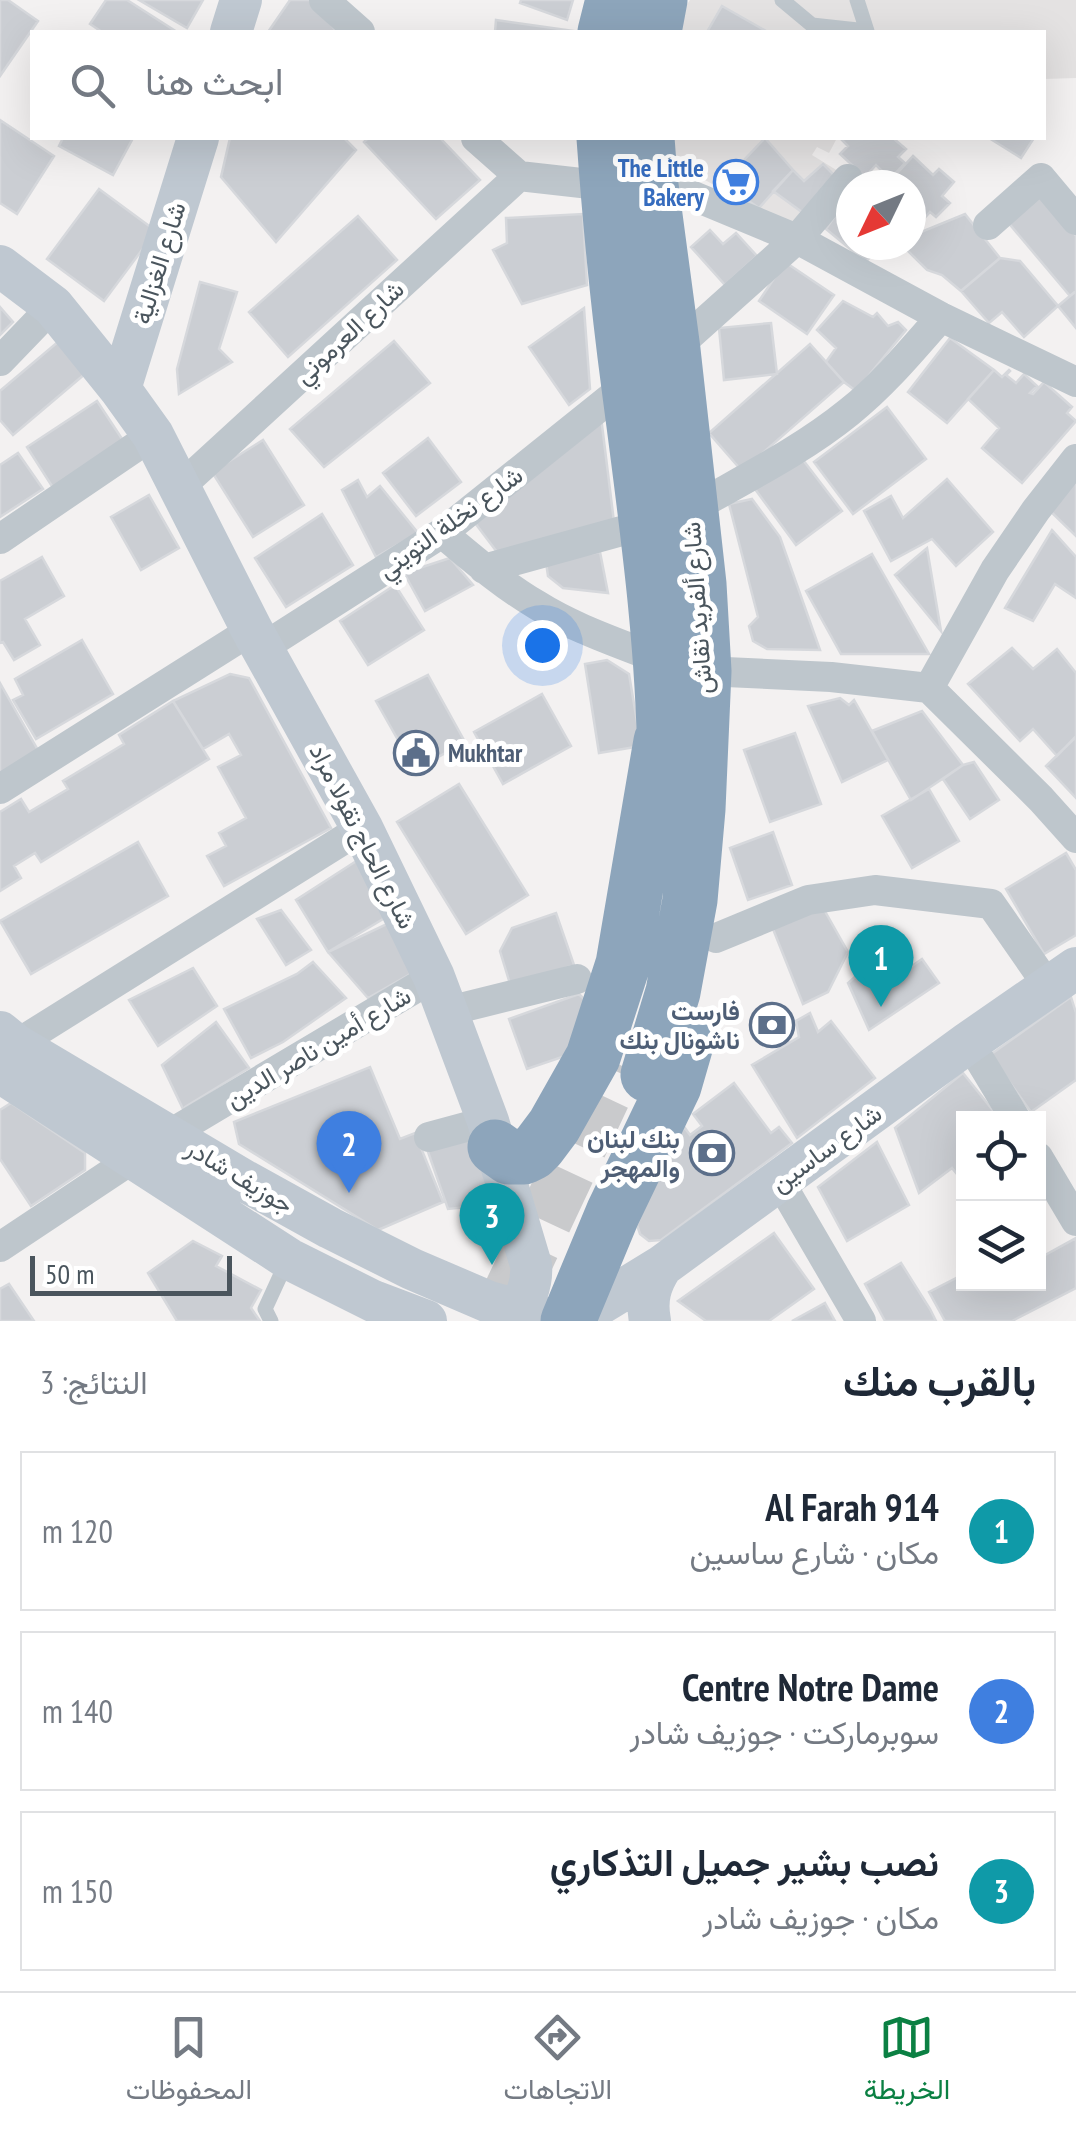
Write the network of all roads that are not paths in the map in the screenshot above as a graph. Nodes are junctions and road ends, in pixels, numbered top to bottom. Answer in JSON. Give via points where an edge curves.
{"nodes":[{"id":1,"x":240,"y":0,"type":"edge"},
{"id":2,"x":324,"y":0,"type":"edge"},
{"id":3,"x":613,"y":0,"type":"edge"},
{"id":4,"x":660,"y":0,"type":"edge"},
{"id":5,"x":782,"y":0,"type":"edge"},
{"id":6,"x":857,"y":0,"type":"edge"},
{"id":7,"x":231,"y":30,"type":"edge"},
{"id":8,"x":358,"y":30,"type":"edge"},
{"id":9,"x":606,"y":30,"type":"edge"},
{"id":10,"x":654,"y":30,"type":"edge"},
{"id":11,"x":851,"y":30,"type":"edge"},
{"id":12,"x":866,"y":30,"type":"edge"},
{"id":13,"x":197,"y":140,"type":"edge"},
{"id":14,"x":478,"y":140,"type":"edge"},
{"id":15,"x":627,"y":160,"type":"edge"},
{"id":16,"x":519,"y":176,"type":"junction"},
{"id":17,"x":836,"y":194,"type":"edge"},
{"id":18,"x":1076,"y":220,"type":"edge"},
{"id":19,"x":988,"y":225,"type":"dead end"},
{"id":20,"x":796,"y":239,"type":"junction"},
{"id":21,"x":0,"y":266,"type":"edge"},
{"id":22,"x":53,"y":306,"type":"junction"},
{"id":23,"x":941,"y":316,"type":"junction"},
{"id":24,"x":673,"y":350,"type":"junction"},
{"id":25,"x":0,"y":361,"type":"edge"},
{"id":26,"x":1076,"y":382,"type":"edge"},
{"id":27,"x":628,"y":384,"type":"junction"},
{"id":28,"x":120,"y":389,"type":"junction"},
{"id":29,"x":153,"y":435,"type":"junction"},
{"id":30,"x":1076,"y":459,"type":"edge"},
{"id":31,"x":180,"y":488,"type":"junction"},
{"id":32,"x":669,"y":517,"type":"junction"},
{"id":33,"x":442,"y":533,"type":"junction"},
{"id":34,"x":0,"y":538,"type":"edge"},
{"id":35,"x":484,"y":569,"type":"junction"},
{"id":36,"x":257,"y":639,"type":"junction"},
{"id":37,"x":683,"y":687,"type":"junction"},
{"id":38,"x":930,"y":688,"type":"junction"},
{"id":39,"x":0,"y":789,"type":"edge"},
{"id":40,"x":362,"y":828,"type":"junction"},
{"id":41,"x":1076,"y":838,"type":"edge"},
{"id":42,"x":716,"y":938,"type":"junction"},
{"id":43,"x":1062,"y":977,"type":"edge"},
{"id":44,"x":577,"y":979,"type":"dead end"},
{"id":45,"x":441,"y":994,"type":"junction"},
{"id":46,"x":969,"y":1042,"type":"junction"},
{"id":47,"x":4,"y":1051,"type":"edge"},
{"id":48,"x":634,"y":1071,"type":"junction"},
{"id":49,"x":1011,"y":1111,"type":"edge"},
{"id":50,"x":170,"y":1134,"type":"junction"},
{"id":51,"x":492,"y":1134,"type":"junction"},
{"id":52,"x":430,"y":1138,"type":"dead end"},
{"id":53,"x":131,"y":1158,"type":"junction"},
{"id":54,"x":1046,"y":1171,"type":"edge"},
{"id":55,"x":780,"y":1182,"type":"junction"},
{"id":56,"x":1076,"y":1221,"type":"edge"},
{"id":57,"x":0,"y":1247,"type":"edge"},
{"id":58,"x":288,"y":1258,"type":"junction"},
{"id":59,"x":662,"y":1266,"type":"junction"},
{"id":60,"x":385,"y":1311,"type":"edge"},
{"id":61,"x":536,"y":1316,"type":"edge"},
{"id":62,"x":271,"y":1321,"type":"edge"},
{"id":63,"x":426,"y":1321,"type":"edge"},
{"id":64,"x":650,"y":1321,"type":"edge"},
{"id":65,"x":861,"y":1321,"type":"edge"}],
"edges":[{"from":1,"to":7,"type":"street"},
{"from":2,"to":8,"type":"street"},
{"from":3,"to":9,"type":"highway"},
{"from":4,"to":10,"type":"highway"},
{"from":5,"to":11,"type":"lane","via":[[812,25]]},
{"from":6,"to":12,"type":"lane"},
{"from":13,"to":28,"type":"street","name":"شارع الغزالية"},
{"from":14,"to":16,"type":"street"},
{"from":15,"to":16,"type":"street"},
{"from":15,"to":20,"type":"street"},
{"from":15,"to":24,"type":"highway","name":"شارع ألفريد نقاش"},
{"from":15,"to":27,"type":"highway","name":"شارع ألفريد نقاش"},
{"from":16,"to":31,"type":"street","name":"شارع العرموني"},
{"from":17,"to":20,"type":"street"},
{"from":18,"to":19,"type":"street","via":[[1041,178]]},
{"from":20,"to":23,"type":"street"},
{"from":20,"to":24,"type":"street"},
{"from":21,"to":22,"type":"street","name":"شارع الحاج نقولا مراد"},
{"from":22,"to":25,"type":"street"},
{"from":22,"to":28,"type":"street","name":"شارع الحاج نقولا مراد"},
{"from":23,"to":26,"type":"street"},
{"from":23,"to":32,"type":"street","via":[[849,412],[794,450]]},
{"from":24,"to":32,"type":"highway","name":"شارع ألفريد نقاش"},
{"from":27,"to":32,"type":"highway","name":"شارع ألفريد نقاش"},
{"from":27,"to":33,"type":"street","name":"شارع نخلة التويني"},
{"from":28,"to":29,"type":"street","name":"شارع الحاج نقولا مراد"},
{"from":29,"to":31,"type":"street","name":"شارع الحاج نقولا مراد"},
{"from":29,"to":34,"type":"street"},
{"from":30,"to":38,"type":"street","via":[[995,570]]},
{"from":31,"to":36,"type":"street","name":"شارع الحاج نقولا مراد"},
{"from":32,"to":35,"type":"street"},
{"from":32,"to":37,"type":"highway","name":"شارع ألفريد نقاش","via":[[699,584]]},
{"from":33,"to":35,"type":"street"},
{"from":33,"to":36,"type":"street","name":"شارع نخلة التويني"},
{"from":35,"to":37,"type":"street"},
{"from":36,"to":39,"type":"street","name":"شارع نخلة التويني"},
{"from":36,"to":40,"type":"street","name":"شارع الحاج نقولا مراد"},
{"from":37,"to":38,"type":"street","via":[[831,677]]},
{"from":37,"to":42,"type":"highway","via":[[720,798]]},
{"from":37,"to":48,"type":"highway","via":[[614,1000]]},
{"from":38,"to":41,"type":"street"},
{"from":40,"to":45,"type":"street","name":"شارع الحاج نقولا مراد"},
{"from":40,"to":47,"type":"street"},
{"from":42,"to":43,"type":"street","via":[[808,900],[875,890],[990,904]]},
{"from":42,"to":48,"type":"highway"},
{"from":43,"to":46,"type":"street","name":"شارع ساسين"},
{"from":44,"to":45,"type":"street","name":"شارع أمين ناصر الدين"},
{"from":45,"to":50,"type":"street","name":"شارع أمين ناصر الدين"},
{"from":45,"to":51,"type":"street","name":"شارع الحاج نقولا مراد"},
{"from":46,"to":49,"type":"street"},
{"from":46,"to":55,"type":"street","name":"شارع ساسين"},
{"from":47,"to":50,"type":"street","name":"جوزيف شادر"},
{"from":47,"to":53,"type":"street","name":"جوزيف شادر"},
{"from":48,"to":51,"type":"highway","via":[[554,1126],[532,1153],[509,1158]]},
{"from":48,"to":61,"type":"highway","via":[[613,1213]]},
{"from":50,"to":53,"type":"street","name":"شارع أمين ناصر الدين"},
{"from":50,"to":61,"type":"street","name":"جوزيف شادر","via":[[412,1269]]},
{"from":51,"to":52,"type":"street"},
{"from":51,"to":61,"type":"street","name":"شارع الحاج نقولا مراد","via":[[531,1265]]},
{"from":53,"to":57,"type":"street","name":"شارع أمين ناصر الدين"},
{"from":53,"to":58,"type":"street","name":"جوزيف شادر"},
{"from":54,"to":56,"type":"street"},
{"from":55,"to":59,"type":"street","name":"شارع ساسين"},
{"from":55,"to":65,"type":"street"},
{"from":58,"to":60,"type":"street","name":"جوزيف شادر"},
{"from":58,"to":62,"type":"lane","via":[[265,1308]]},
{"from":59,"to":61,"type":"street","name":"شارع ساسين"},
{"from":59,"to":64,"type":"street","via":[[649,1291]]},
{"from":60,"to":63,"type":"street","name":"جوزيف شادر"}]}
